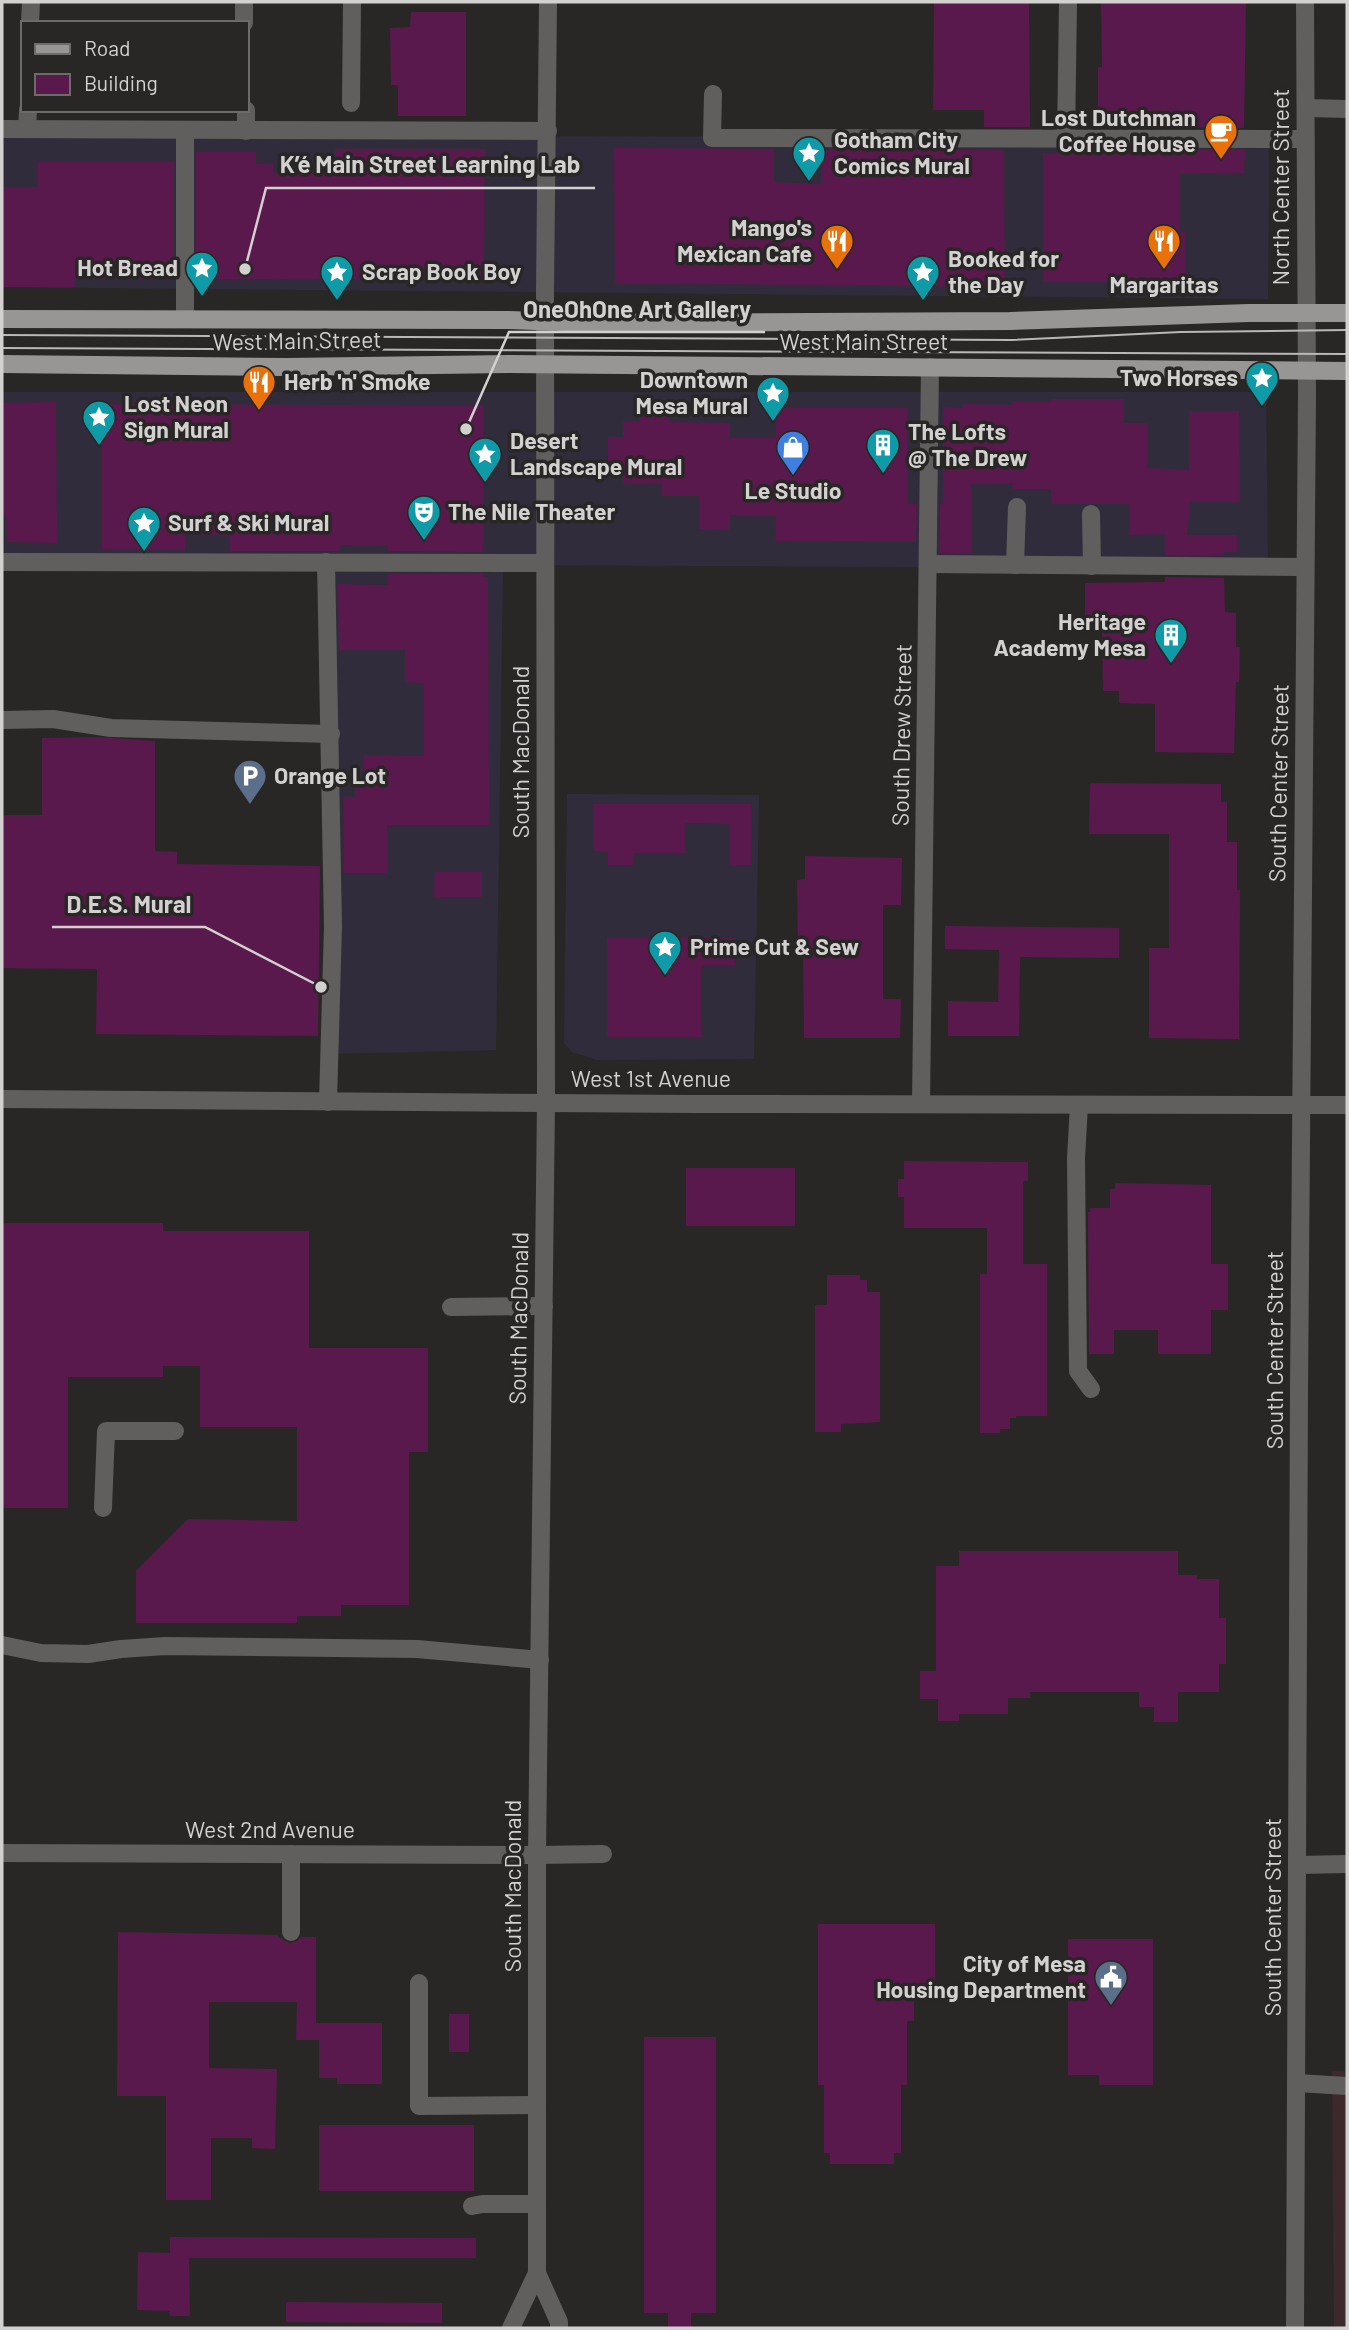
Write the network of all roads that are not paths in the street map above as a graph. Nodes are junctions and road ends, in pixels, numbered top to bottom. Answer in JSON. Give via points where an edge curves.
{"nodes":[{"id":1,"x":31,"y":2,"type":"edge"},
{"id":2,"x":244,"y":2,"type":"edge"},
{"id":3,"x":352,"y":2,"type":"edge"},
{"id":4,"x":548,"y":2,"type":"edge"},
{"id":5,"x":1068,"y":2,"type":"edge"},
{"id":6,"x":1305,"y":2,"type":"edge"},
{"id":7,"x":30,"y":21,"type":"edge"},
{"id":8,"x":244,"y":21,"type":"edge"},
{"id":9,"x":713,"y":94,"type":"dead end"},
{"id":10,"x":351,"y":103,"type":"dead end"},
{"id":11,"x":1306,"y":108,"type":"junction"},
{"id":12,"x":1347,"y":109,"type":"edge"},
{"id":13,"x":28,"y":112,"type":"edge"},
{"id":14,"x":246,"y":112,"type":"edge"},
{"id":15,"x":2,"y":129,"type":"edge"},
{"id":16,"x":27,"y":129,"type":"junction"},
{"id":17,"x":185,"y":130,"type":"junction"},
{"id":18,"x":246,"y":131,"type":"junction"},
{"id":19,"x":548,"y":131,"type":"junction"},
{"id":20,"x":1066,"y":139,"type":"junction"},
{"id":21,"x":1305,"y":139,"type":"junction"},
{"id":22,"x":1306,"y":312,"type":"junction"},
{"id":23,"x":1347,"y":313,"type":"edge"},
{"id":24,"x":2,"y":319,"type":"edge"},
{"id":25,"x":185,"y":319,"type":"junction"},
{"id":26,"x":545,"y":321,"type":"junction"},
{"id":27,"x":2,"y":364,"type":"edge"},
{"id":28,"x":545,"y":365,"type":"junction"},
{"id":29,"x":930,"y":367,"type":"junction"},
{"id":30,"x":1347,"y":371,"type":"edge"},
{"id":31,"x":1306,"y":372,"type":"junction"},
{"id":32,"x":1017,"y":507,"type":"dead end"},
{"id":33,"x":1091,"y":514,"type":"dead end"},
{"id":34,"x":2,"y":562,"type":"edge"},
{"id":35,"x":326,"y":562,"type":"junction"},
{"id":36,"x":545,"y":564,"type":"junction"},
{"id":37,"x":928,"y":564,"type":"junction"},
{"id":38,"x":1015,"y":565,"type":"junction"},
{"id":39,"x":1092,"y":565,"type":"junction"},
{"id":40,"x":1305,"y":567,"type":"junction"},
{"id":41,"x":2,"y":720,"type":"edge"},
{"id":42,"x":331,"y":734,"type":"junction"},
{"id":43,"x":2,"y":1099,"type":"edge"},
{"id":44,"x":328,"y":1102,"type":"junction"},
{"id":45,"x":546,"y":1103,"type":"junction"},
{"id":46,"x":921,"y":1104,"type":"junction"},
{"id":47,"x":1079,"y":1105,"type":"junction"},
{"id":48,"x":1301,"y":1105,"type":"junction"},
{"id":49,"x":1347,"y":1105,"type":"edge"},
{"id":50,"x":544,"y":1306,"type":"junction"},
{"id":51,"x":451,"y":1307,"type":"dead end"},
{"id":52,"x":1091,"y":1389,"type":"dead end"},
{"id":53,"x":175,"y":1431,"type":"dead end"},
{"id":54,"x":103,"y":1508,"type":"dead end"},
{"id":55,"x":2,"y":1645,"type":"edge"},
{"id":56,"x":540,"y":1660,"type":"junction"},
{"id":57,"x":2,"y":1853,"type":"edge"},
{"id":58,"x":291,"y":1854,"type":"junction"},
{"id":59,"x":603,"y":1854,"type":"dead end"},
{"id":60,"x":537,"y":1855,"type":"junction"},
{"id":61,"x":1347,"y":1864,"type":"edge"},
{"id":62,"x":1297,"y":1865,"type":"junction"},
{"id":63,"x":291,"y":1932,"type":"dead end"},
{"id":64,"x":419,"y":1983,"type":"dead end"},
{"id":65,"x":1297,"y":2083,"type":"junction"},
{"id":66,"x":1347,"y":2086,"type":"edge"},
{"id":67,"x":537,"y":2105,"type":"junction"},
{"id":68,"x":537,"y":2204,"type":"junction"},
{"id":69,"x":472,"y":2206,"type":"dead end"},
{"id":70,"x":537,"y":2273,"type":"junction"},
{"id":71,"x":511,"y":2328,"type":"edge"},
{"id":72,"x":559,"y":2328,"type":"edge"},
{"id":73,"x":1295,"y":2328,"type":"edge"}],
"edges":[{"from":1,"to":7,"type":"street"},
{"from":2,"to":8,"type":"street"},
{"from":3,"to":10,"type":"street"},
{"from":4,"to":19,"type":"street","name":"South MacDonald"},
{"from":5,"to":20,"type":"street"},
{"from":6,"to":11,"type":"street","name":"North Center Street"},
{"from":9,"to":20,"type":"street","via":[[712,138]]},
{"from":11,"to":12,"type":"street"},
{"from":11,"to":21,"type":"street","name":"North Center Street"},
{"from":13,"to":16,"type":"street"},
{"from":14,"to":18,"type":"street"},
{"from":15,"to":16,"type":"street"},
{"from":16,"to":17,"type":"street"},
{"from":17,"to":18,"type":"street"},
{"from":17,"to":25,"type":"street"},
{"from":18,"to":19,"type":"street"},
{"from":19,"to":26,"type":"street","name":"South MacDonald"},
{"from":20,"to":21,"type":"street"},
{"from":21,"to":22,"type":"street","name":"North Center Street"},
{"from":22,"to":23,"type":"main road","name":"West Main Street"},
{"from":22,"to":26,"type":"main road","name":"West Main Street","via":[[1010,320]]},
{"from":22,"to":31,"type":"street","name":"North Center Street"},
{"from":24,"to":25,"type":"main road","name":"West Main Street"},
{"from":25,"to":26,"type":"main road","name":"West Main Street"},
{"from":26,"to":28,"type":"street","name":"South MacDonald"},
{"from":27,"to":28,"type":"main road","name":"West Main Street"},
{"from":28,"to":29,"type":"main road","name":"West Main Street"},
{"from":28,"to":36,"type":"street","name":"South MacDonald"},
{"from":29,"to":31,"type":"main road","name":"West Main Street"},
{"from":29,"to":37,"type":"street","name":"South Drew Street"},
{"from":30,"to":31,"type":"main road","name":"West Main Street"},
{"from":31,"to":40,"type":"street","name":"South Center Street"},
{"from":32,"to":38,"type":"street"},
{"from":33,"to":39,"type":"street"},
{"from":34,"to":35,"type":"street"},
{"from":35,"to":36,"type":"street"},
{"from":35,"to":42,"type":"street"},
{"from":36,"to":45,"type":"street","name":"South MacDonald"},
{"from":37,"to":38,"type":"street"},
{"from":37,"to":46,"type":"street","name":"South Drew Street"},
{"from":38,"to":39,"type":"street"},
{"from":39,"to":40,"type":"street"},
{"from":40,"to":48,"type":"street","name":"South Center Street"},
{"from":41,"to":42,"type":"street","via":[[53,719],[125,729]]},
{"from":42,"to":44,"type":"street","via":[[333,926]]},
{"from":43,"to":44,"type":"street","name":"West 1st Avenue"},
{"from":44,"to":45,"type":"street","name":"West 1st Avenue"},
{"from":45,"to":46,"type":"street","name":"West 1st Avenue"},
{"from":45,"to":50,"type":"street","name":"South MacDonald"},
{"from":46,"to":47,"type":"street","name":"West 1st Avenue"},
{"from":47,"to":48,"type":"street","name":"West 1st Avenue"},
{"from":47,"to":52,"type":"street","via":[[1078,1371]]},
{"from":48,"to":49,"type":"street","name":"West 1st Avenue"},
{"from":48,"to":62,"type":"street","name":"South Center Street"},
{"from":50,"to":51,"type":"street"},
{"from":50,"to":56,"type":"street","name":"South MacDonald"},
{"from":53,"to":54,"type":"street","via":[[106,1431]]},
{"from":55,"to":56,"type":"street","via":[[41,1653],[88,1654],[165,1646],[416,1649]]},
{"from":56,"to":60,"type":"street","name":"South MacDonald"},
{"from":57,"to":58,"type":"street","name":"West 2nd Avenue"},
{"from":58,"to":60,"type":"street","name":"West 2nd Avenue"},
{"from":58,"to":63,"type":"street"},
{"from":59,"to":60,"type":"street","name":"West 2nd Avenue"},
{"from":60,"to":67,"type":"street","name":"South MacDonald"},
{"from":61,"to":62,"type":"street"},
{"from":62,"to":65,"type":"street","name":"South Center Street"},
{"from":64,"to":67,"type":"street","via":[[419,2106]]},
{"from":65,"to":66,"type":"street"},
{"from":65,"to":73,"type":"street","name":"South Center Street"},
{"from":67,"to":68,"type":"street","name":"South MacDonald"},
{"from":68,"to":69,"type":"street"},
{"from":68,"to":70,"type":"street","name":"South MacDonald"},
{"from":70,"to":71,"type":"street","name":"South MacDonald"},
{"from":70,"to":72,"type":"street","name":"South MacDonald"}]}
